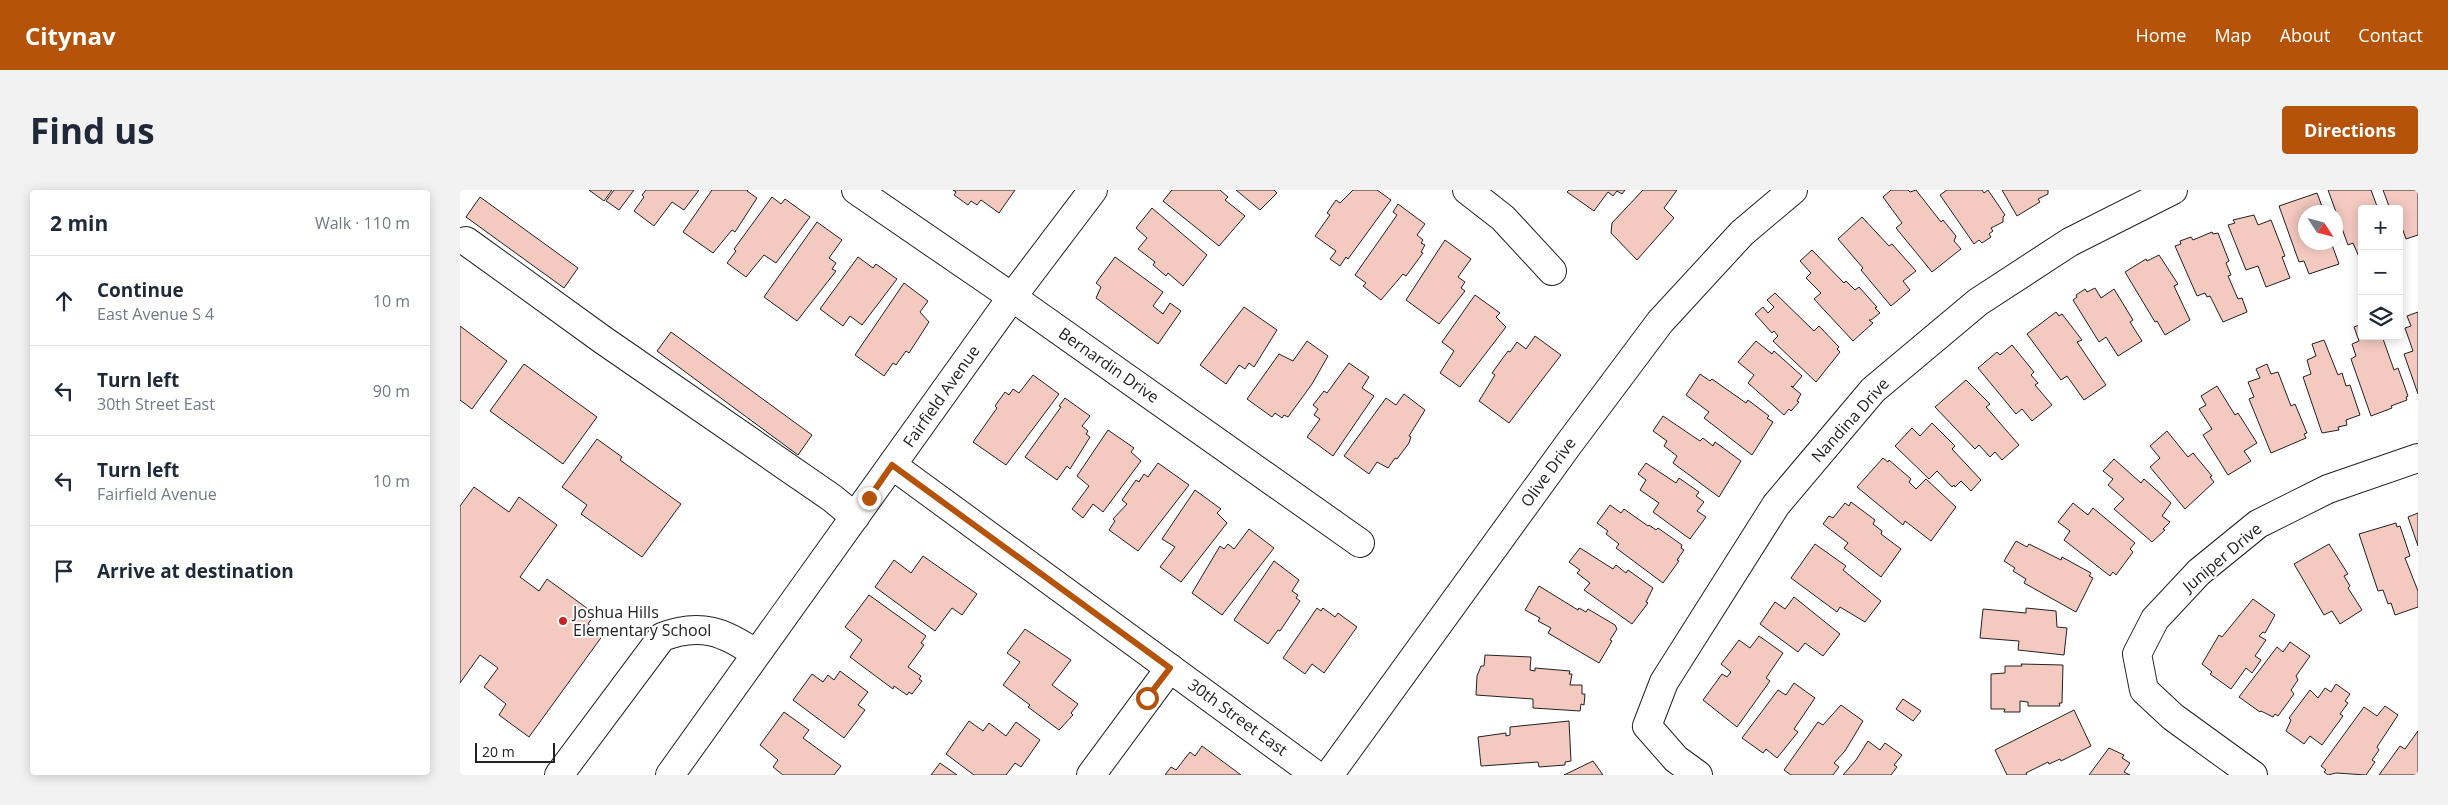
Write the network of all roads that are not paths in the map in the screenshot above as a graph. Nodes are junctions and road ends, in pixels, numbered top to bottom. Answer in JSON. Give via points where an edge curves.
{"nodes":[{"id":1,"x":856,"y":190,"type":"edge"},
{"id":2,"x":1092,"y":190,"type":"edge"},
{"id":3,"x":1467,"y":190,"type":"edge"},
{"id":4,"x":1793,"y":190,"type":"edge"},
{"id":5,"x":2173,"y":190,"type":"edge"},
{"id":6,"x":466,"y":241,"type":"dead end"},
{"id":7,"x":1552,"y":271,"type":"dead end"},
{"id":8,"x":1012,"y":297,"type":"junction"},
{"id":9,"x":2418,"y":458,"type":"edge"},
{"id":10,"x":892,"y":465,"type":"junction"},
{"id":11,"x":855,"y":517,"type":"junction"},
{"id":12,"x":1360,"y":543,"type":"dead end"},
{"id":13,"x":756,"y":654,"type":"junction"},
{"id":14,"x":1170,"y":668,"type":"junction"},
{"id":15,"x":573,"y":770,"type":"edge"},
{"id":16,"x":670,"y":775,"type":"edge"},
{"id":17,"x":1091,"y":775,"type":"edge"},
{"id":18,"x":1316,"y":775,"type":"edge"},
{"id":19,"x":1329,"y":775,"type":"edge"},
{"id":20,"x":1698,"y":775,"type":"edge"},
{"id":21,"x":2253,"y":775,"type":"edge"}],
"edges":[{"from":1,"to":8,"type":"street","name":"Bernardin Drive"},
{"from":2,"to":8,"type":"street","name":"Fairfield Avenue"},
{"from":3,"to":7,"type":"street","via":[[1503,218]]},
{"from":4,"to":19,"type":"street","name":"Olive Drive","via":[[1742,233],[1660,322]]},
{"from":5,"to":20,"type":"street","name":"Nandina Drive","via":[[2070,242],[1978,302],[1873,390],[1776,505],[1664,682],[1647,726],[1676,759]]},
{"from":6,"to":11,"type":"street"},
{"from":8,"to":10,"type":"street","name":"Fairfield Avenue"},
{"from":8,"to":12,"type":"street","name":"Bernardin Drive"},
{"from":9,"to":21,"type":"street","name":"Juniper Drive","via":[[2328,488],[2258,524],[2199,572],[2155,619],[2137,654],[2144,690],[2173,717]]},
{"from":10,"to":11,"type":"street","name":"Fairfield Avenue"},
{"from":10,"to":14,"type":"street","name":"30th Street East"},
{"from":11,"to":13,"type":"street","name":"Fairfield Avenue"},
{"from":13,"to":15,"type":"street","via":[[732,637],[715,631],[678,631],[662,637]]},
{"from":13,"to":16,"type":"street","name":"Fairfield Avenue"},
{"from":14,"to":17,"type":"street"},
{"from":14,"to":18,"type":"street","name":"30th Street East"}]}
